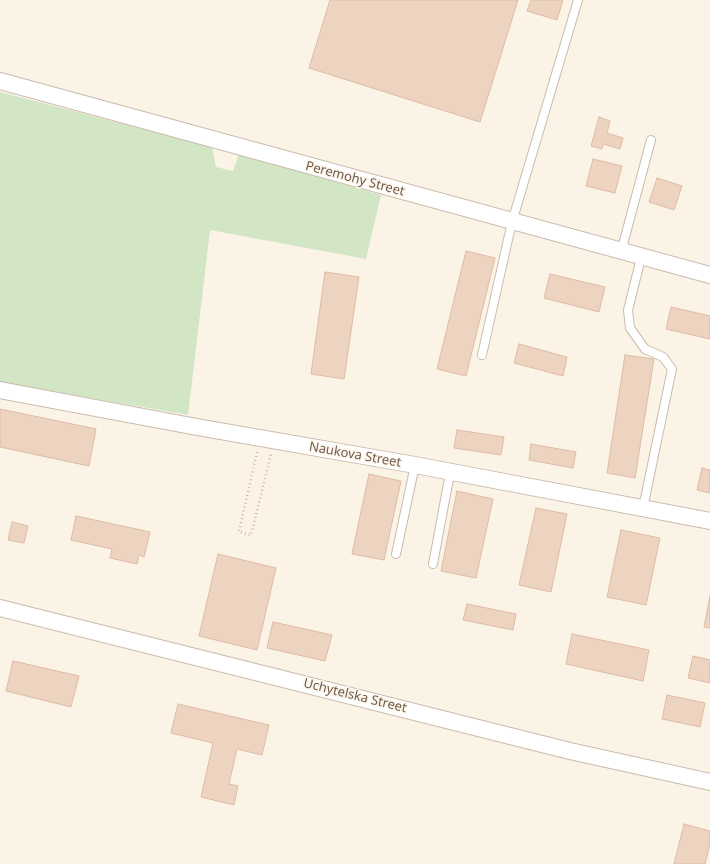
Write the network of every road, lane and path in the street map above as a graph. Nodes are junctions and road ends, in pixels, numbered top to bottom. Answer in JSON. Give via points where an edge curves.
{"nodes":[{"id":1,"x":578,"y":0,"type":"edge"},
{"id":2,"x":0,"y":81,"type":"edge"},
{"id":3,"x":651,"y":140,"type":"dead end"},
{"id":4,"x":512,"y":222,"type":"junction"},
{"id":5,"x":621,"y":252,"type":"junction"},
{"id":6,"x":641,"y":258,"type":"junction"},
{"id":7,"x":710,"y":275,"type":"edge"},
{"id":8,"x":482,"y":355,"type":"dead end"},
{"id":9,"x":0,"y":390,"type":"edge"},
{"id":10,"x":267,"y":439,"type":"junction"},
{"id":11,"x":415,"y":465,"type":"junction"},
{"id":12,"x":450,"y":473,"type":"junction"},
{"id":13,"x":643,"y":508,"type":"junction"},
{"id":14,"x":710,"y":521,"type":"edge"},
{"id":15,"x":396,"y":554,"type":"dead end"},
{"id":16,"x":433,"y":564,"type":"dead end"},
{"id":17,"x":0,"y":608,"type":"edge"},
{"id":18,"x":710,"y":782,"type":"edge"}],
"edges":[{"from":1,"to":4,"type":"lane"},
{"from":2,"to":4,"type":"street","name":"Peremohy Street"},
{"from":3,"to":5,"type":"lane"},
{"from":4,"to":5,"type":"street","name":"Peremohy Street"},
{"from":4,"to":8,"type":"lane"},
{"from":5,"to":6,"type":"street","name":"Peremohy Street"},
{"from":6,"to":7,"type":"street","name":"Peremohy Street"},
{"from":6,"to":13,"type":"lane","via":[[628,310],[630,328],[644,348],[663,357],[672,369]]},
{"from":9,"to":10,"type":"street","name":"Naukova Street"},
{"from":10,"to":10,"type":"path","via":[[239,532],[251,535]]},
{"from":10,"to":11,"type":"street","name":"Naukova Street"},
{"from":11,"to":12,"type":"street","name":"Naukova Street"},
{"from":11,"to":15,"type":"lane"},
{"from":12,"to":13,"type":"street","name":"Naukova Street"},
{"from":12,"to":16,"type":"lane"},
{"from":13,"to":14,"type":"street","name":"Naukova Street"},
{"from":17,"to":18,"type":"street","name":"Uchytelska Street","via":[[570,751]]}]}
